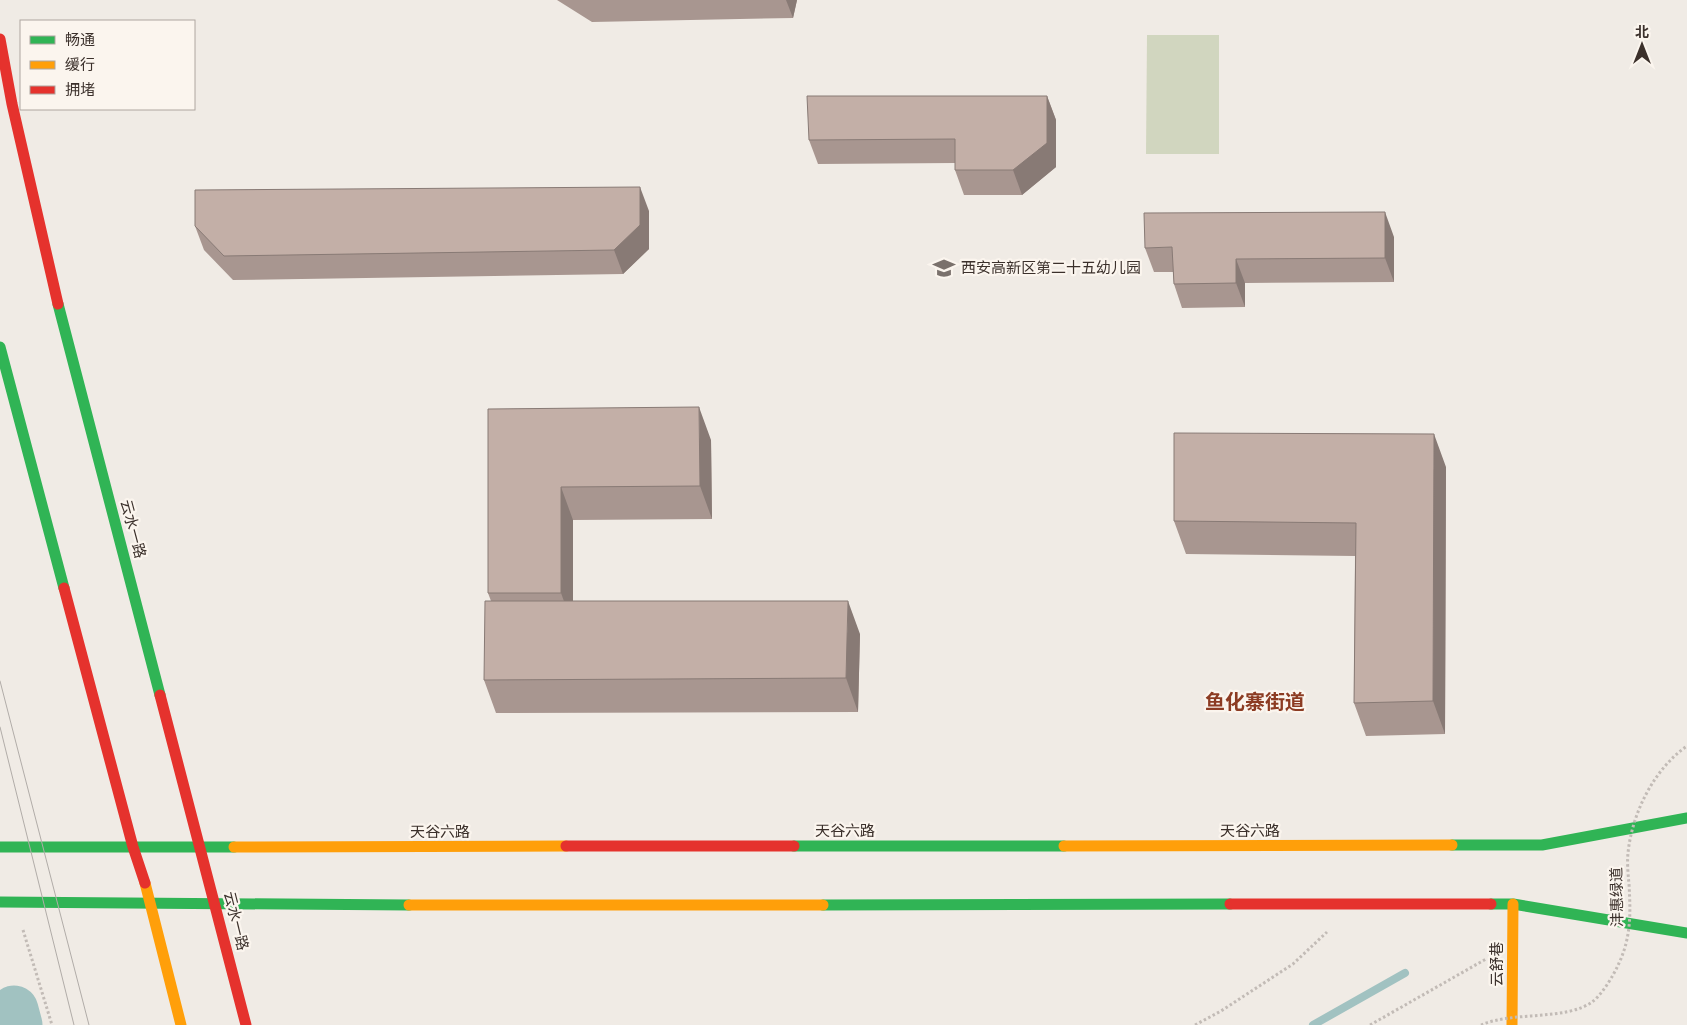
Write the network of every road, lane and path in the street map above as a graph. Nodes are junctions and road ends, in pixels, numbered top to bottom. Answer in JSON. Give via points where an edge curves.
{"nodes":[{"id":1,"x":0,"y":39,"type":"edge"},
{"id":2,"x":0,"y":347,"type":"edge"},
{"id":3,"x":1687,"y":746,"type":"edge"},
{"id":4,"x":1687,"y":818,"type":"edge"},
{"id":5,"x":0,"y":847,"type":"edge"},
{"id":6,"x":133,"y":847,"type":"junction"},
{"id":7,"x":200,"y":847,"type":"junction"},
{"id":8,"x":0,"y":902,"type":"edge"},
{"id":9,"x":14,"y":902,"type":"junction"},
{"id":10,"x":152,"y":902,"type":"junction"},
{"id":11,"x":1513,"y":904,"type":"junction"},
{"id":12,"x":217,"y":905,"type":"junction"},
{"id":13,"x":1328,"y":931,"type":"dead end"},
{"id":14,"x":1687,"y":933,"type":"edge"},
{"id":15,"x":1512,"y":944,"type":"junction"},
{"id":16,"x":52,"y":1025,"type":"edge"},
{"id":17,"x":182,"y":1025,"type":"edge"},
{"id":18,"x":246,"y":1025,"type":"edge"},
{"id":19,"x":1195,"y":1025,"type":"edge"},
{"id":20,"x":1370,"y":1025,"type":"edge"},
{"id":21,"x":1481,"y":1025,"type":"edge"},
{"id":22,"x":1512,"y":1025,"type":"edge"}],
"edges":[{"from":1,"to":7,"type":"main road","name":"云水一路","via":[[53,282]]},
{"from":2,"to":6,"type":"main road"},
{"from":3,"to":21,"type":"path","name":"沣惠绿道","bridge":true,"via":[[1676,754],[1649,789],[1634,819],[1628,854],[1631,924],[1623,958],[1609,983],[1592,1002],[1570,1010],[1494,1020]]},
{"from":4,"to":7,"type":"main road","name":"天谷六路","via":[[1542,845]]},
{"from":5,"to":6,"type":"main road","name":"天谷六路"},
{"from":6,"to":7,"type":"main road","name":"天谷六路"},
{"from":6,"to":10,"type":"main road"},
{"from":7,"to":12,"type":"main road","name":"云水一路"},
{"from":8,"to":9,"type":"main road"},
{"from":9,"to":10,"type":"main road"},
{"from":9,"to":16,"type":"path"},
{"from":10,"to":12,"type":"main road"},
{"from":10,"to":17,"type":"main road"},
{"from":11,"to":12,"type":"main road"},
{"from":11,"to":14,"type":"main road"},
{"from":11,"to":15,"type":"main road","name":"云舒巷"},
{"from":12,"to":18,"type":"main road","name":"云水一路"},
{"from":13,"to":19,"type":"path","via":[[1293,964]]},
{"from":15,"to":20,"type":"path"},
{"from":15,"to":22,"type":"main road","name":"云舒巷"}]}
